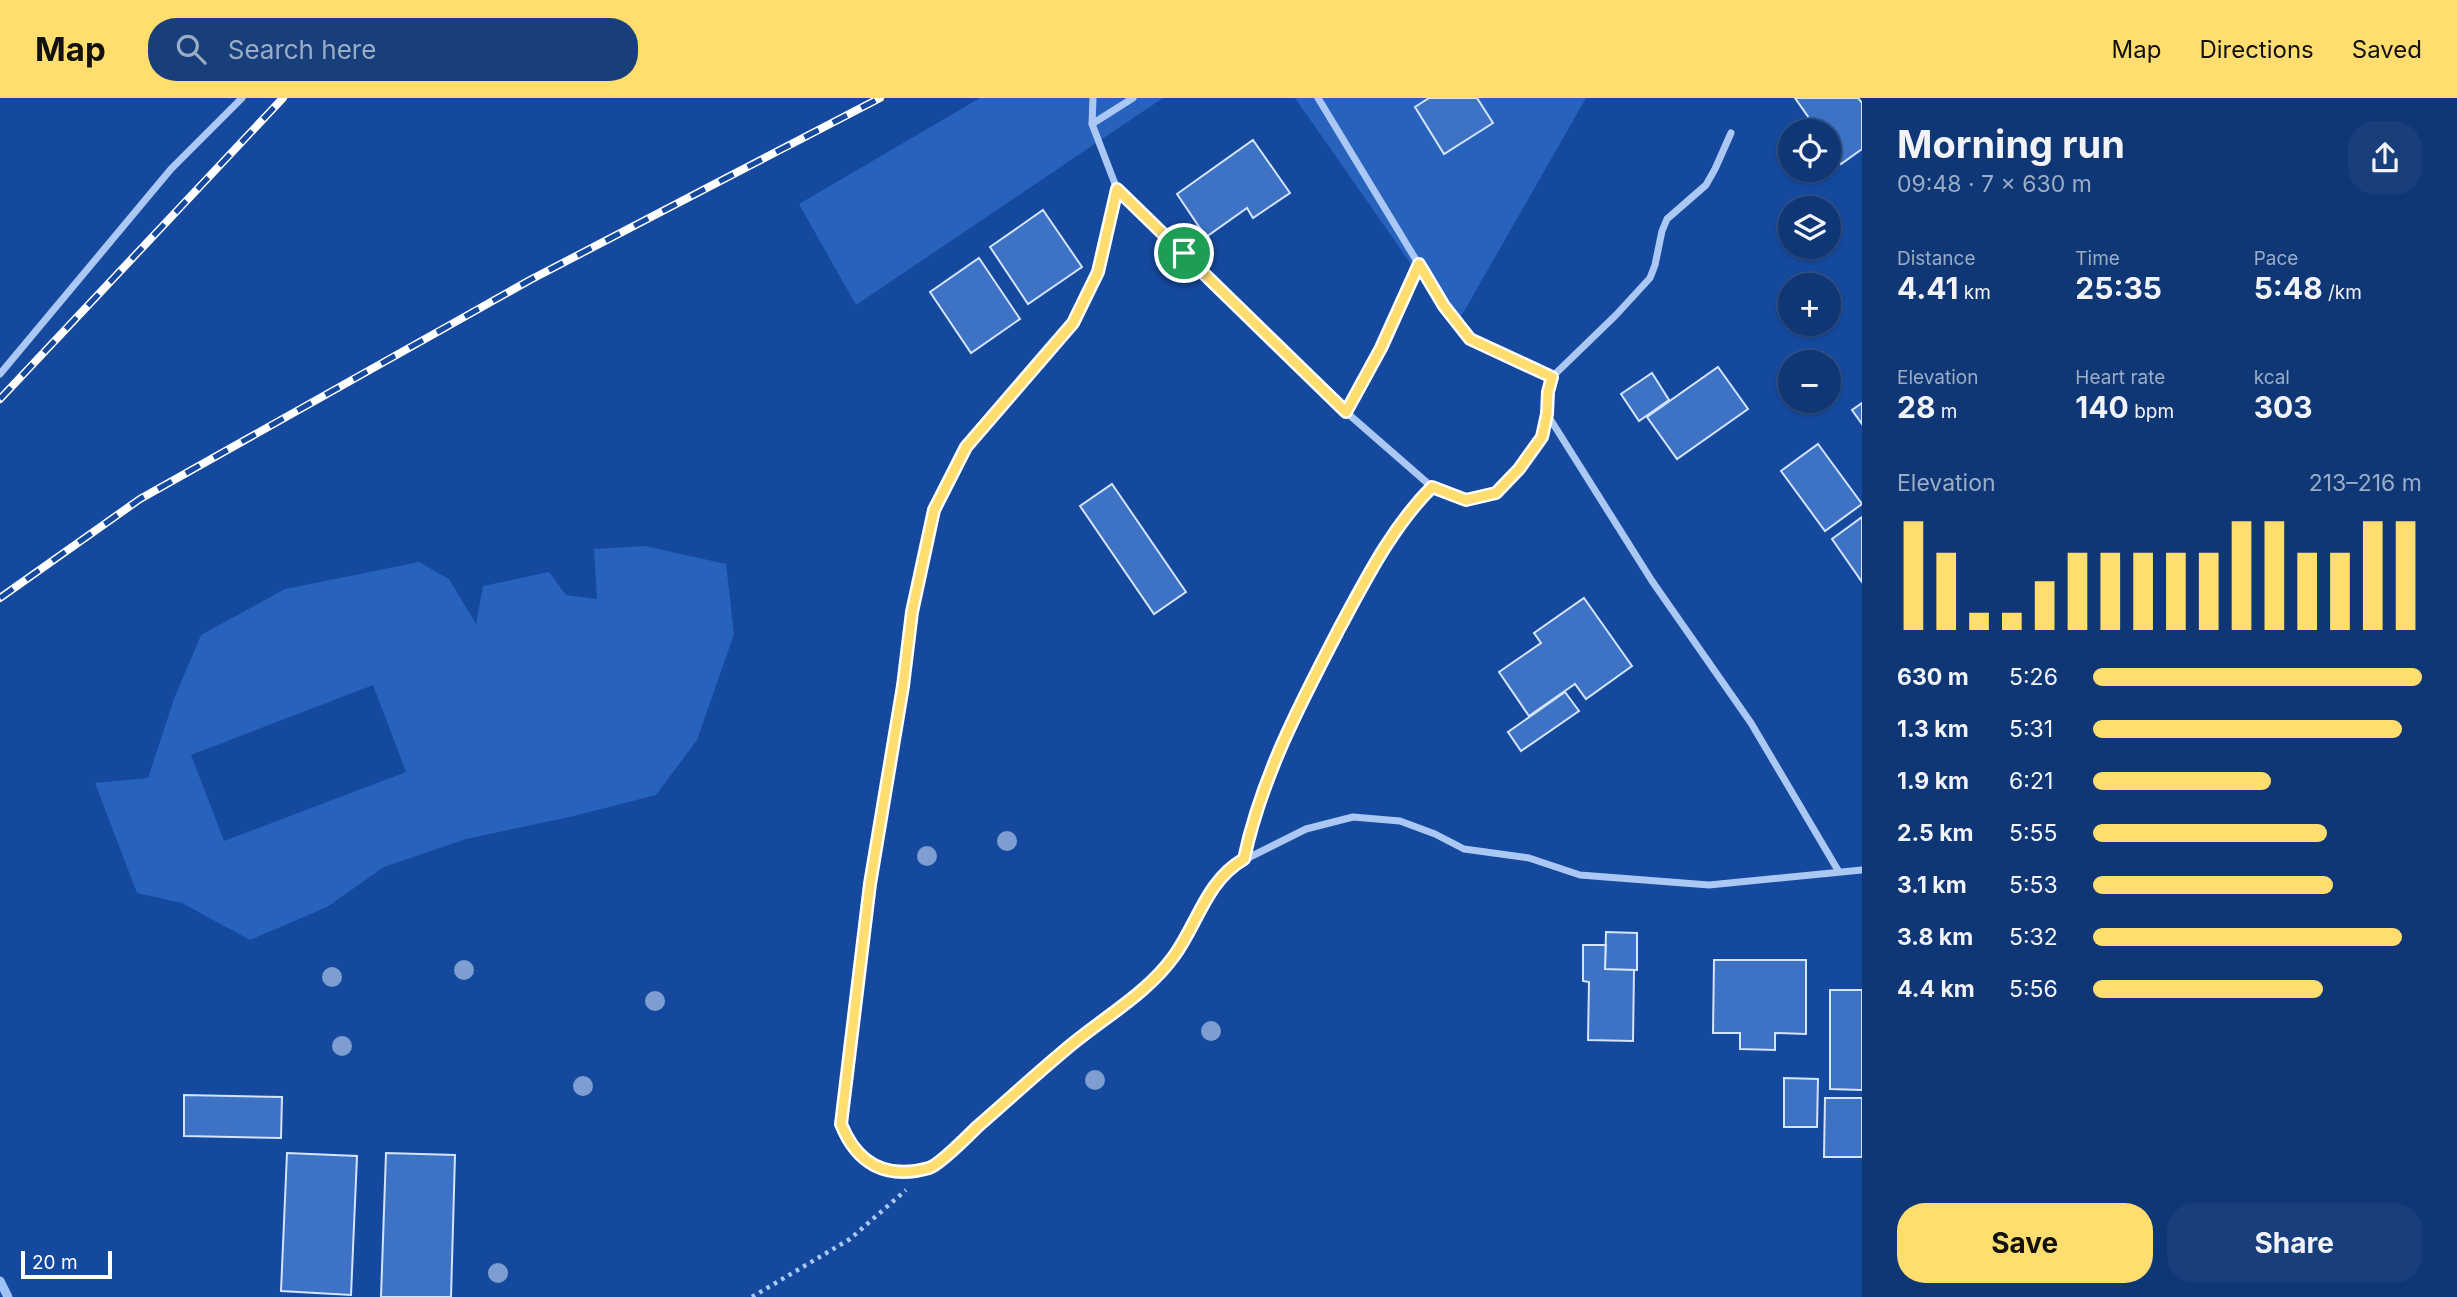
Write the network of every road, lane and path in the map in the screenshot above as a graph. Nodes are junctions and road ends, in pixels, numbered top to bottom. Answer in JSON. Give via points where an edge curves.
{"nodes":[{"id":1,"x":242,"y":98,"type":"edge"},
{"id":2,"x":1093,"y":98,"type":"edge"},
{"id":3,"x":1133,"y":98,"type":"edge"},
{"id":4,"x":1318,"y":98,"type":"edge"},
{"id":5,"x":1092,"y":124,"type":"junction"},
{"id":6,"x":1731,"y":134,"type":"dead end"},
{"id":7,"x":1117,"y":189,"type":"junction"},
{"id":8,"x":1419,"y":264,"type":"junction"},
{"id":9,"x":0,"y":374,"type":"edge"},
{"id":10,"x":1552,"y":377,"type":"junction"},
{"id":11,"x":1346,"y":412,"type":"junction"},
{"id":12,"x":1547,"y":414,"type":"junction"},
{"id":13,"x":1432,"y":487,"type":"junction"},
{"id":14,"x":1244,"y":859,"type":"junction"},
{"id":15,"x":1862,"y":870,"type":"edge"},
{"id":16,"x":1839,"y":872,"type":"junction"},
{"id":17,"x":932,"y":1168,"type":"junction"},
{"id":18,"x":752,"y":1297,"type":"edge"}],
"edges":[{"from":1,"to":9,"type":"street","via":[[171,169]]},
{"from":2,"to":5,"type":"street"},
{"from":3,"to":5,"type":"street"},
{"from":4,"to":8,"type":"street"},
{"from":5,"to":7,"type":"street"},
{"from":6,"to":10,"type":"street","via":[[1706,186],[1667,219],[1650,278]]},
{"from":7,"to":11,"type":"street"},
{"from":7,"to":17,"type":"street","via":[[1098,272],[1073,323],[966,447],[934,510],[912,612],[870,884],[841,1124],[847,1139],[877,1168],[891,1172]]},
{"from":8,"to":10,"type":"street","via":[[1470,339]]},
{"from":8,"to":11,"type":"street"},
{"from":10,"to":12,"type":"street"},
{"from":11,"to":13,"type":"street"},
{"from":12,"to":13,"type":"street","via":[[1542,437],[1496,493],[1466,500]]},
{"from":12,"to":16,"type":"street","via":[[1652,582],[1751,723]]},
{"from":13,"to":14,"type":"street","via":[[1397,528],[1307,690],[1265,786]]},
{"from":14,"to":16,"type":"street","via":[[1306,829],[1353,817],[1400,821],[1464,849],[1529,859],[1580,875],[1709,885]]},
{"from":14,"to":17,"type":"street","via":[[1217,881],[1174,956],[1148,985],[1066,1049]]},
{"from":15,"to":16,"type":"street"},
{"from":17,"to":18,"type":"path","via":[[850,1239]]}]}
